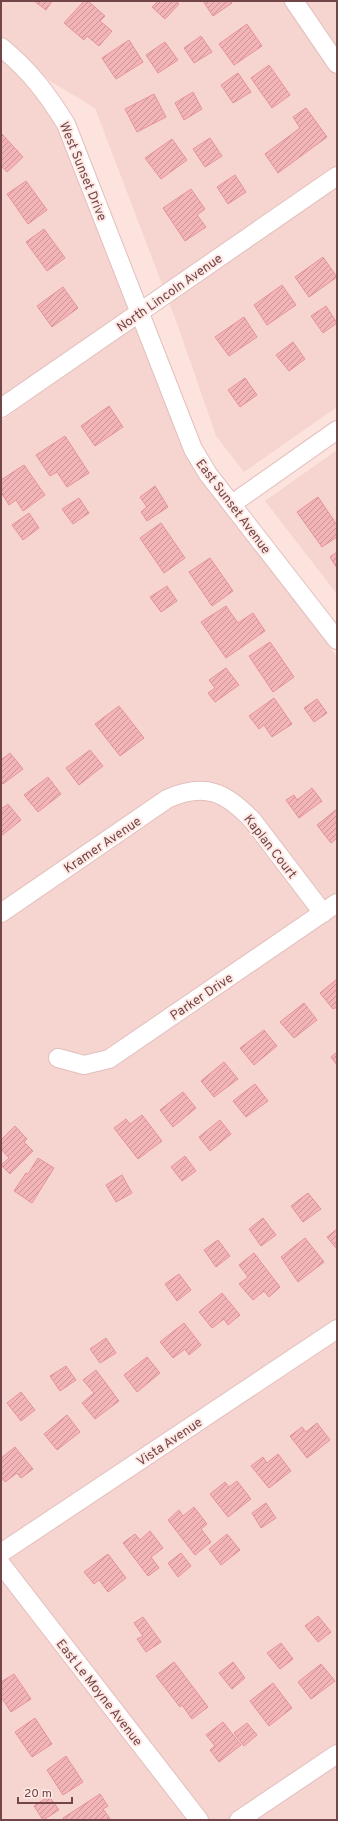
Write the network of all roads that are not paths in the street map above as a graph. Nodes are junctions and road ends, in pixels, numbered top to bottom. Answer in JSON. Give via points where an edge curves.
{"nodes":[{"id":1,"x":294,"y":1,"type":"edge"},
{"id":2,"x":1,"y":47,"type":"edge"},
{"id":3,"x":337,"y":64,"type":"edge"},
{"id":4,"x":337,"y":176,"type":"edge"},
{"id":5,"x":140,"y":312,"type":"junction"},
{"id":6,"x":1,"y":408,"type":"edge"},
{"id":7,"x":337,"y":430,"type":"edge"},
{"id":8,"x":232,"y":504,"type":"junction"},
{"id":9,"x":337,"y":640,"type":"edge"},
{"id":10,"x":209,"y":791,"type":"joint"},
{"id":11,"x":330,"y":908,"type":"edge"},
{"id":12,"x":1,"y":913,"type":"edge"},
{"id":13,"x":58,"y":1058,"type":"dead end"},
{"id":14,"x":337,"y":1329,"type":"edge"},
{"id":15,"x":1,"y":1553,"type":"edge"},
{"id":16,"x":1,"y":1564,"type":"edge"},
{"id":17,"x":337,"y":1754,"type":"edge"},
{"id":18,"x":199,"y":1820,"type":"edge"},
{"id":19,"x":239,"y":1820,"type":"edge"}],
"edges":[{"from":1,"to":3,"type":"street"},
{"from":2,"to":5,"type":"street","name":"West Sunset Drive","via":[[32,75],[66,124]]},
{"from":4,"to":5,"type":"street","name":"North Lincoln Avenue"},
{"from":5,"to":6,"type":"street","name":"North Lincoln Avenue"},
{"from":5,"to":8,"type":"street","name":"East Sunset Avenue","via":[[193,449],[208,474]]},
{"from":7,"to":8,"type":"street"},
{"from":8,"to":9,"type":"street","name":"East Sunset Avenue"},
{"from":10,"to":11,"type":"street","name":"Kaplan Court","via":[[226,796],[240,807]]},
{"from":10,"to":12,"type":"street","name":"Kramer Avenue","via":[[187,792],[167,799]]},
{"from":11,"to":13,"type":"street","name":"Parker Drive","via":[[109,1059],[84,1065]]},
{"from":14,"to":15,"type":"street","name":"Vista Avenue"},
{"from":16,"to":18,"type":"street","name":"East Le Moyne Avenue"},
{"from":17,"to":19,"type":"street"}]}
